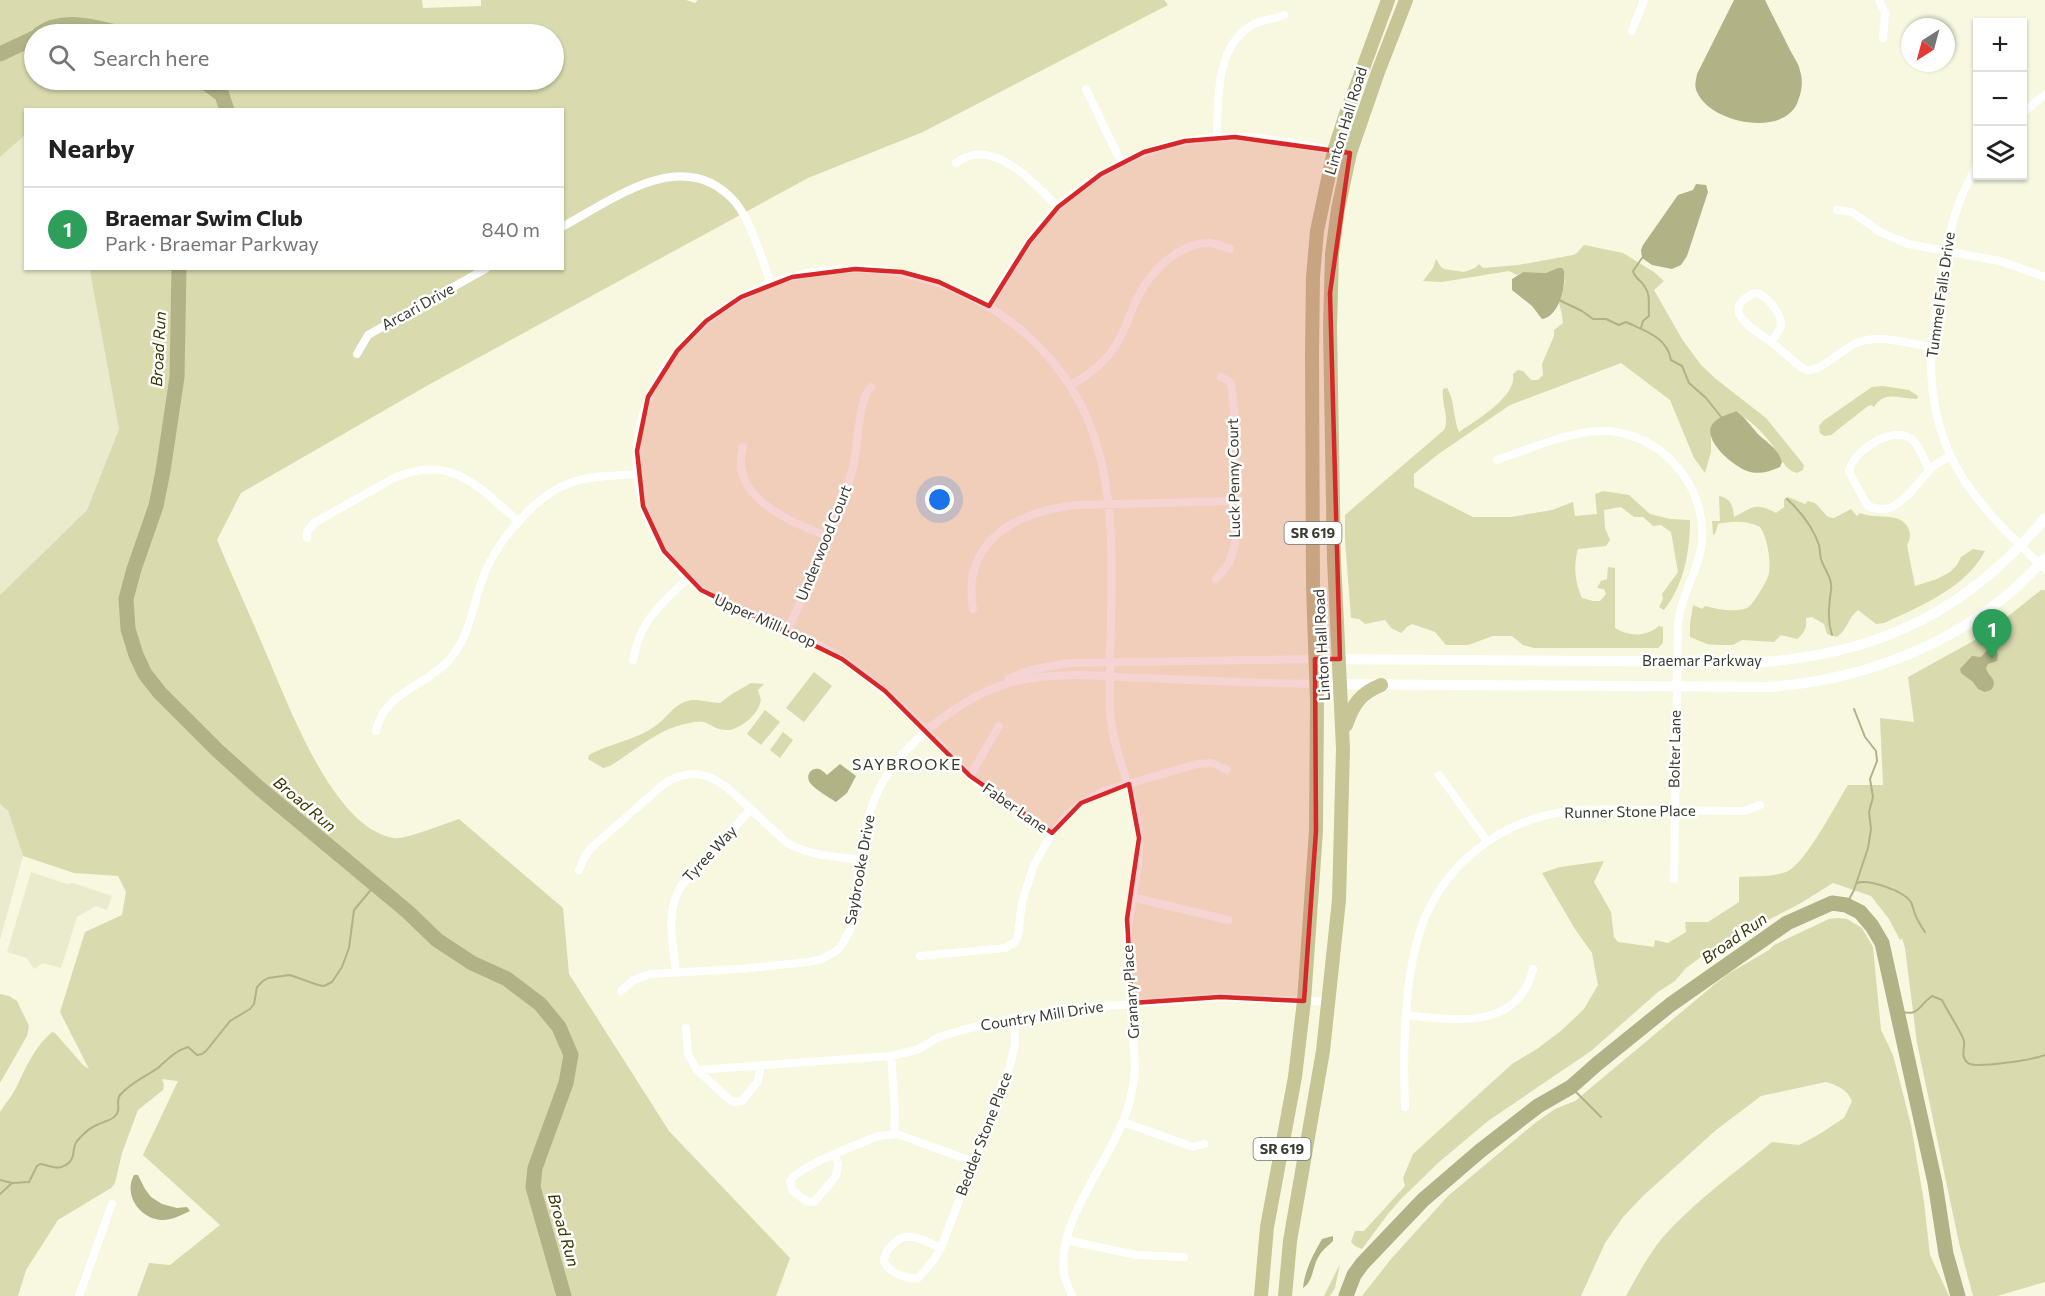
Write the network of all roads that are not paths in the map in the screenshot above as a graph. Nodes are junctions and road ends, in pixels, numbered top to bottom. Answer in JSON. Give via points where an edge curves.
{"nodes":[{"id":1,"x":1388,"y":0,"type":"edge"},
{"id":2,"x":1406,"y":0,"type":"edge"},
{"id":3,"x":1644,"y":0,"type":"edge"},
{"id":4,"x":1879,"y":0,"type":"edge"},
{"id":5,"x":1284,"y":15,"type":"dead end"},
{"id":6,"x":1632,"y":31,"type":"dead end"},
{"id":7,"x":1883,"y":38,"type":"dead end"},
{"id":8,"x":1086,"y":89,"type":"dead end"},
{"id":9,"x":2045,"y":95,"type":"edge"},
{"id":10,"x":2027,"y":109,"type":"edge"},
{"id":11,"x":1216,"y":137,"type":"junction"},
{"id":12,"x":1334,"y":151,"type":"junction"},
{"id":13,"x":1350,"y":153,"type":"junction"},
{"id":14,"x":1121,"y":162,"type":"junction"},
{"id":15,"x":956,"y":163,"type":"dead end"},
{"id":16,"x":1973,"y":172,"type":"edge"},
{"id":17,"x":1058,"y":207,"type":"junction"},
{"id":18,"x":1837,"y":210,"type":"dead end"},
{"id":19,"x":564,"y":226,"type":"edge"},
{"id":20,"x":1230,"y":249,"type":"dead end"},
{"id":21,"x":1946,"y":250,"type":"junction"},
{"id":22,"x":483,"y":270,"type":"edge"},
{"id":23,"x":2045,"y":277,"type":"edge"},
{"id":24,"x":771,"y":283,"type":"junction"},
{"id":25,"x":989,"y":306,"type":"junction"},
{"id":26,"x":1772,"y":342,"type":"junction"},
{"id":27,"x":1932,"y":347,"type":"junction"},
{"id":28,"x":357,"y":354,"type":"dead end"},
{"id":29,"x":1221,"y":377,"type":"dead end"},
{"id":30,"x":1070,"y":386,"type":"junction"},
{"id":31,"x":871,"y":387,"type":"dead end"},
{"id":32,"x":743,"y":447,"type":"dead end"},
{"id":33,"x":1951,"y":456,"type":"junction"},
{"id":34,"x":1497,"y":460,"type":"dead end"},
{"id":35,"x":1929,"y":470,"type":"junction"},
{"id":36,"x":637,"y":474,"type":"junction"},
{"id":37,"x":1236,"y":501,"type":"junction"},
{"id":38,"x":1108,"y":504,"type":"junction"},
{"id":39,"x":2045,"y":518,"type":"edge"},
{"id":40,"x":519,"y":522,"type":"junction"},
{"id":41,"x":829,"y":537,"type":"junction"},
{"id":42,"x":307,"y":538,"type":"dead end"},
{"id":43,"x":2021,"y":546,"type":"junction"},
{"id":44,"x":2043,"y":564,"type":"edge"},
{"id":45,"x":687,"y":579,"type":"junction"},
{"id":46,"x":1216,"y":579,"type":"dead end"},
{"id":47,"x":973,"y":609,"type":"dead end"},
{"id":48,"x":788,"y":629,"type":"junction"},
{"id":49,"x":1315,"y":659,"type":"junction"},
{"id":50,"x":1340,"y":659,"type":"junction"},
{"id":51,"x":633,"y":660,"type":"dead end"},
{"id":52,"x":1112,"y":661,"type":"junction"},
{"id":53,"x":1676,"y":662,"type":"junction"},
{"id":54,"x":1111,"y":677,"type":"junction"},
{"id":55,"x":1317,"y":684,"type":"junction"},
{"id":56,"x":1341,"y":684,"type":"junction"},
{"id":57,"x":1382,"y":685,"type":"junction"},
{"id":58,"x":1676,"y":687,"type":"junction"},
{"id":59,"x":994,"y":688,"type":"junction"},
{"id":60,"x":999,"y":726,"type":"dead end"},
{"id":61,"x":376,"y":731,"type":"dead end"},
{"id":62,"x":927,"y":732,"type":"junction"},
{"id":63,"x":1343,"y":732,"type":"junction"},
{"id":64,"x":1227,"y":770,"type":"dead end"},
{"id":65,"x":1438,"y":775,"type":"dead end"},
{"id":66,"x":970,"y":776,"type":"junction"},
{"id":67,"x":1129,"y":784,"type":"junction"},
{"id":68,"x":1760,"y":805,"type":"dead end"},
{"id":69,"x":751,"y":809,"type":"junction"},
{"id":70,"x":1674,"y":810,"type":"junction"},
{"id":71,"x":1052,"y":833,"type":"junction"},
{"id":72,"x":1487,"y":841,"type":"junction"},
{"id":73,"x":861,"y":860,"type":"junction"},
{"id":74,"x":579,"y":870,"type":"dead end"},
{"id":75,"x":1674,"y":879,"type":"dead end"},
{"id":76,"x":1131,"y":897,"type":"junction"},
{"id":77,"x":1228,"y":920,"type":"dead end"},
{"id":78,"x":920,"y":956,"type":"dead end"},
{"id":79,"x":1533,"y":969,"type":"dead end"},
{"id":80,"x":676,"y":972,"type":"junction"},
{"id":81,"x":621,"y":991,"type":"dead end"},
{"id":82,"x":1304,"y":1001,"type":"junction"},
{"id":83,"x":1329,"y":1002,"type":"junction"},
{"id":84,"x":1132,"y":1003,"type":"junction"},
{"id":85,"x":1407,"y":1015,"type":"junction"},
{"id":86,"x":1014,"y":1018,"type":"junction"},
{"id":87,"x":686,"y":1028,"type":"dead end"},
{"id":88,"x":891,"y":1056,"type":"junction"},
{"id":89,"x":761,"y":1065,"type":"junction"},
{"id":90,"x":697,"y":1070,"type":"junction"},
{"id":91,"x":1405,"y":1107,"type":"dead end"},
{"id":92,"x":1123,"y":1122,"type":"junction"},
{"id":93,"x":894,"y":1134,"type":"junction"},
{"id":94,"x":1204,"y":1144,"type":"dead end"},
{"id":95,"x":834,"y":1155,"type":"junction"},
{"id":96,"x":974,"y":1162,"type":"junction"},
{"id":97,"x":112,"y":1204,"type":"dead end"},
{"id":98,"x":1066,"y":1240,"type":"junction"},
{"id":99,"x":941,"y":1248,"type":"junction"},
{"id":100,"x":1184,"y":1257,"type":"dead end"},
{"id":101,"x":79,"y":1296,"type":"edge"},
{"id":102,"x":1072,"y":1296,"type":"edge"},
{"id":103,"x":1261,"y":1296,"type":"edge"},
{"id":104,"x":1285,"y":1296,"type":"edge"}],
"edges":[{"from":1,"to":12,"type":"main road","name":"Linton Hall Road","number":"SR 619"},
{"from":2,"to":13,"type":"main road","name":"Linton Hall Road","number":"SR 619"},
{"from":3,"to":6,"type":"street"},
{"from":4,"to":7,"type":"street","via":[[1885,13]]},
{"from":5,"to":11,"type":"street","via":[[1253,25],[1230,51],[1219,86]]},
{"from":8,"to":14,"type":"street"},
{"from":9,"to":10,"type":"street"},
{"from":11,"to":12,"type":"street","via":[[1258,138]]},
{"from":11,"to":14,"type":"street","via":[[1164,146]]},
{"from":12,"to":13,"type":"street"},
{"from":12,"to":49,"type":"main road","name":"Linton Hall Road","number":"SR 619","via":[[1317,231],[1313,277]]},
{"from":13,"to":50,"type":"main road","name":"Linton Hall Road","number":"SR 619","via":[[1338,209],[1330,293],[1334,560]]},
{"from":14,"to":17,"type":"street","via":[[1082,186]]},
{"from":15,"to":17,"type":"street","via":[[979,153],[997,158],[1028,177]]},
{"from":16,"to":21,"type":"street","name":"Tummel Falls Drive","via":[[1957,205]]},
{"from":17,"to":25,"type":"street","via":[[1029,242]]},
{"from":18,"to":21,"type":"street","via":[[1852,212],[1880,232],[1908,244]]},
{"from":19,"to":24,"type":"street","via":[[644,182],[684,176],[705,180],[737,205]]},
{"from":20,"to":30,"type":"street","via":[[1199,243],[1167,261],[1146,283],[1113,350],[1093,371]]},
{"from":21,"to":23,"type":"street","via":[[2000,261]]},
{"from":21,"to":27,"type":"street","name":"Tummel Falls Drive"},
{"from":22,"to":28,"type":"street","name":"Arcari Drive","via":[[368,335]]},
{"from":24,"to":25,"type":"street","name":"Upper Mill Loop","via":[[855,269],[902,272],[939,282]]},
{"from":24,"to":36,"type":"street","name":"Upper Mill Loop","via":[[741,297],[706,321],[661,372],[642,416]]},
{"from":25,"to":30,"type":"street","name":"Upper Mill Loop","via":[[1042,350]]},
{"from":26,"to":26,"type":"street","via":[[1780,327],[1780,316],[1765,296],[1750,295],[1738,306],[1739,316]]},
{"from":26,"to":27,"type":"street","via":[[1810,371],[1867,339]]},
{"from":27,"to":33,"type":"street","name":"Tummel Falls Drive","via":[[1934,401]]},
{"from":29,"to":37,"type":"street","name":"Luck Penny Court","via":[[1231,385]]},
{"from":30,"to":38,"type":"street","name":"Upper Mill Loop","via":[[1095,441]]},
{"from":31,"to":41,"type":"street","name":"Underwood Court","via":[[864,397],[849,482]]},
{"from":32,"to":41,"type":"street","via":[[742,468],[759,499],[791,522]]},
{"from":33,"to":35,"type":"street"},
{"from":33,"to":43,"type":"street","name":"Tummel Falls Drive","via":[[1979,502]]},
{"from":34,"to":53,"type":"street","name":"Bolter Lane","via":[[1570,436],[1601,431],[1644,441],[1675,463],[1695,494],[1702,540],[1679,610]]},
{"from":35,"to":35,"type":"street","via":[[1901,502],[1885,508],[1867,505],[1849,472],[1855,458],[1882,438],[1898,434],[1913,440]]},
{"from":36,"to":40,"type":"street","via":[[587,478],[560,487],[545,495]]},
{"from":36,"to":45,"type":"street","name":"Upper Mill Loop","via":[[648,520],[664,551]]},
{"from":37,"to":38,"type":"street"},
{"from":37,"to":46,"type":"street","name":"Luck Penny Court","via":[[1233,553]]},
{"from":38,"to":47,"type":"street","via":[[1042,510],[1005,528],[986,547],[973,573]]},
{"from":38,"to":52,"type":"street","name":"Upper Mill Loop"},
{"from":39,"to":43,"type":"street","name":"Braemar Parkway"},
{"from":40,"to":42,"type":"street","via":[[474,482],[430,468],[405,472],[314,522]]},
{"from":40,"to":61,"type":"street","via":[[487,567],[459,647],[442,667],[392,701]]},
{"from":41,"to":48,"type":"street","name":"Underwood Court"},
{"from":43,"to":44,"type":"street","name":"Tummel Falls Drive"},
{"from":43,"to":53,"type":"street","name":"Braemar Parkway","via":[[1949,605],[1884,637],[1792,660]]},
{"from":44,"to":58,"type":"street","name":"Braemar Parkway","via":[[1969,623],[1930,645],[1875,668],[1792,685]]},
{"from":45,"to":48,"type":"street","name":"Upper Mill Loop","via":[[730,607]]},
{"from":45,"to":51,"type":"street","via":[[647,620]]},
{"from":48,"to":62,"type":"street","name":"Upper Mill Loop","via":[[842,659],[885,691]]},
{"from":49,"to":50,"type":"street","name":"Braemar Parkway"},
{"from":49,"to":52,"type":"street","name":"Saybrooke Drive"},
{"from":49,"to":55,"type":"main road","name":"Linton Hall Road","number":"SR 619"},
{"from":50,"to":53,"type":"street","name":"Braemar Parkway"},
{"from":50,"to":56,"type":"main road","name":"Linton Hall Road","number":"SR 619"},
{"from":52,"to":54,"type":"street","name":"Upper Mill Loop"},
{"from":52,"to":59,"type":"street","name":"Saybrooke Drive","via":[[1045,666]]},
{"from":53,"to":58,"type":"street","name":"Bolter Lane"},
{"from":54,"to":55,"type":"street","name":"Saybrooke Drive"},
{"from":54,"to":59,"type":"street","name":"Saybrooke Drive","via":[[1043,676]]},
{"from":54,"to":67,"type":"street","name":"Granary Place","via":[[1113,733]]},
{"from":55,"to":56,"type":"street","name":"Braemar Parkway"},
{"from":55,"to":82,"type":"main road","name":"Linton Hall Road","number":"SR 619","via":[[1316,831]]},
{"from":56,"to":57,"type":"street","name":"Braemar Parkway"},
{"from":56,"to":63,"type":"main road","name":"Linton Hall Road","number":"SR 619"},
{"from":57,"to":58,"type":"street","name":"Braemar Parkway"},
{"from":57,"to":63,"type":"main road","via":[[1356,701]]},
{"from":58,"to":70,"type":"street","name":"Bolter Lane"},
{"from":59,"to":62,"type":"street","name":"Saybrooke Drive","via":[[958,708]]},
{"from":60,"to":66,"type":"street"},
{"from":62,"to":66,"type":"street","name":"Faber Lane"},
{"from":62,"to":73,"type":"street","name":"Saybrooke Drive","via":[[897,762],[879,789],[867,822]]},
{"from":63,"to":83,"type":"main road","name":"Linton Hall Road","number":"SR 619","via":[[1338,900]]},
{"from":64,"to":67,"type":"street","via":[[1204,763]]},
{"from":65,"to":72,"type":"street"},
{"from":66,"to":71,"type":"street","name":"Faber Lane"},
{"from":67,"to":71,"type":"street","via":[[1081,803]]},
{"from":67,"to":76,"type":"street","name":"Granary Place","via":[[1139,838]]},
{"from":68,"to":70,"type":"street","name":"Runner Stone Place","via":[[1745,811]]},
{"from":69,"to":73,"type":"street","via":[[795,848]]},
{"from":69,"to":74,"type":"street","via":[[714,778],[692,773],[674,778],[591,848]]},
{"from":69,"to":80,"type":"street","name":"Tyree Way","via":[[676,894],[671,919]]},
{"from":70,"to":72,"type":"street","name":"Runner Stone Place","via":[[1565,811],[1527,820]]},
{"from":70,"to":75,"type":"street","name":"Bolter Lane"},
{"from":71,"to":78,"type":"street","via":[[1027,884],[1018,936],[1011,946]]},
{"from":72,"to":85,"type":"street","name":"Runner Stone Place","via":[[1444,884],[1427,913],[1415,950]]},
{"from":73,"to":80,"type":"street","name":"Saybrooke Drive","via":[[850,930],[843,945],[833,953],[809,962]]},
{"from":76,"to":77,"type":"street"},
{"from":76,"to":84,"type":"street","name":"Granary Place","via":[[1127,939]]},
{"from":79,"to":85,"type":"street","via":[[1518,1000],[1493,1014],[1470,1020]]},
{"from":80,"to":81,"type":"street","name":"Saybrooke Drive","via":[[640,976]]},
{"from":82,"to":83,"type":"street","name":"Country Mill Drive"},
{"from":82,"to":84,"type":"street","name":"Country Mill Drive","via":[[1221,997]]},
{"from":82,"to":103,"type":"main road","name":"Linton Hall Road","number":"SR 619","via":[[1295,1077],[1267,1227]]},
{"from":83,"to":104,"type":"main road","name":"Linton Hall Road","number":"SR 619","via":[[1290,1241]]},
{"from":84,"to":86,"type":"street","name":"Country Mill Drive"},
{"from":84,"to":92,"type":"street","name":"Granary Place","via":[[1135,1070]]},
{"from":85,"to":91,"type":"street","name":"Runner Stone Place"},
{"from":86,"to":88,"type":"street","name":"Country Mill Drive","via":[[939,1037],[918,1050]]},
{"from":86,"to":96,"type":"street","name":"Bedder Stone Place","via":[[1013,1056]]},
{"from":87,"to":90,"type":"street","via":[[688,1054]]},
{"from":88,"to":89,"type":"street","name":"Country Mill Drive"},
{"from":88,"to":93,"type":"street"},
{"from":89,"to":90,"type":"street","name":"Country Mill Drive"},
{"from":89,"to":90,"type":"street","via":[[758,1081],[738,1102],[729,1100]]},
{"from":92,"to":94,"type":"street","via":[[1193,1147]]},
{"from":92,"to":98,"type":"street","name":"Granary Place"},
{"from":93,"to":95,"type":"street","via":[[878,1136]]},
{"from":93,"to":96,"type":"street"},
{"from":95,"to":95,"type":"street","via":[[790,1181],[792,1190],[806,1202],[817,1200],[836,1176]]},
{"from":96,"to":99,"type":"street","name":"Bedder Stone Place"},
{"from":97,"to":101,"type":"street"},
{"from":98,"to":100,"type":"street","via":[[1136,1255]]},
{"from":98,"to":102,"type":"street","name":"Granary Place","via":[[1065,1279]]},
{"from":99,"to":99,"type":"street","name":"Bedder Stone Place","via":[[918,1278],[909,1279],[884,1262],[886,1252],[901,1236]]}]}
